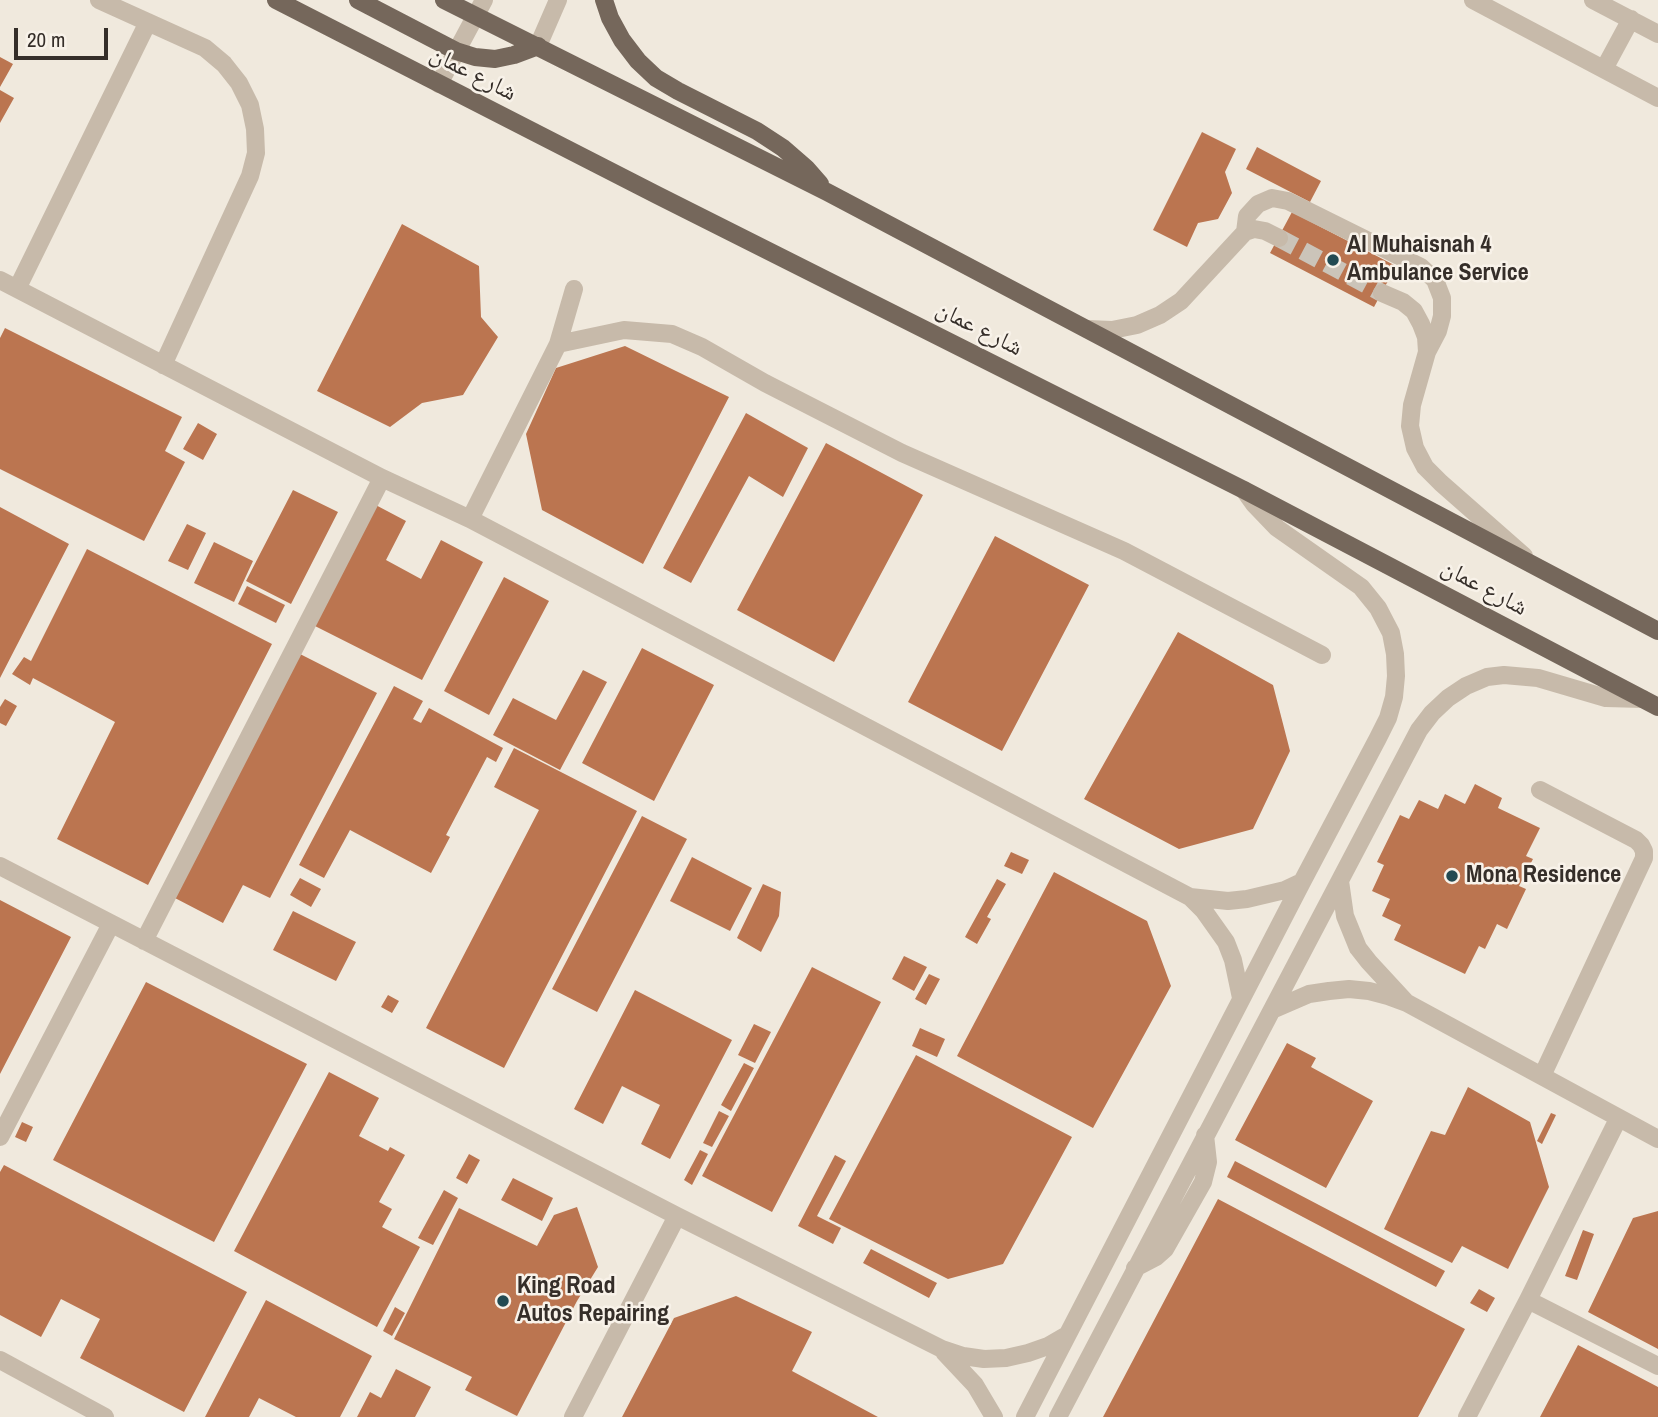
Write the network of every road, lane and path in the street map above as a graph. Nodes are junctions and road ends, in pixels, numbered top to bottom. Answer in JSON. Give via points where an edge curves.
{"nodes":[{"id":1,"x":99,"y":0,"type":"edge"},
{"id":2,"x":276,"y":0,"type":"edge"},
{"id":3,"x":358,"y":0,"type":"edge"},
{"id":4,"x":444,"y":0,"type":"edge"},
{"id":5,"x":558,"y":0,"type":"edge"},
{"id":6,"x":604,"y":0,"type":"edge"},
{"id":7,"x":1472,"y":0,"type":"edge"},
{"id":8,"x":1593,"y":0,"type":"edge"},
{"id":9,"x":480,"y":8,"type":"edge"},
{"id":10,"x":1631,"y":19,"type":"junction"},
{"id":11,"x":148,"y":22,"type":"junction"},
{"id":12,"x":1658,"y":34,"type":"edge"},
{"id":13,"x":538,"y":46,"type":"junction"},
{"id":14,"x":456,"y":51,"type":"junction"},
{"id":15,"x":1604,"y":69,"type":"junction"},
{"id":16,"x":439,"y":84,"type":"junction"},
{"id":17,"x":1658,"y":98,"type":"edge"},
{"id":18,"x":827,"y":192,"type":"junction"},
{"id":19,"x":1245,"y":232,"type":"junction"},
{"id":20,"x":1279,"y":238,"type":"tunnel mouth"},
{"id":21,"x":0,"y":280,"type":"edge"},
{"id":22,"x":17,"y":289,"type":"junction"},
{"id":23,"x":574,"y":289,"type":"dead end"},
{"id":24,"x":1382,"y":293,"type":"tunnel mouth"},
{"id":25,"x":1087,"y":329,"type":"junction"},
{"id":26,"x":558,"y":344,"type":"junction"},
{"id":27,"x":1427,"y":352,"type":"junction"},
{"id":28,"x":163,"y":365,"type":"junction"},
{"id":29,"x":382,"y":478,"type":"junction"},
{"id":30,"x":1244,"y":490,"type":"junction"},
{"id":31,"x":470,"y":519,"type":"junction"},
{"id":32,"x":1534,"y":565,"type":"junction"},
{"id":33,"x":1658,"y":631,"type":"edge"},
{"id":34,"x":1322,"y":655,"type":"dead end"},
{"id":35,"x":1650,"y":703,"type":"edge"},
{"id":36,"x":1539,"y":790,"type":"dead end"},
{"id":37,"x":0,"y":866,"type":"edge"},
{"id":38,"x":1302,"y":881,"type":"junction"},
{"id":39,"x":1340,"y":881,"type":"junction"},
{"id":40,"x":1190,"y":897,"type":"junction"},
{"id":41,"x":111,"y":924,"type":"junction"},
{"id":42,"x":144,"y":941,"type":"junction"},
{"id":43,"x":1241,"y":998,"type":"junction"},
{"id":44,"x":1407,"y":1003,"type":"junction"},
{"id":45,"x":1272,"y":1010,"type":"junction"},
{"id":46,"x":1542,"y":1076,"type":"junction"},
{"id":47,"x":1618,"y":1119,"type":"junction"},
{"id":48,"x":0,"y":1137,"type":"edge"},
{"id":49,"x":1658,"y":1139,"type":"edge"},
{"id":50,"x":677,"y":1216,"type":"junction"},
{"id":51,"x":1528,"y":1300,"type":"junction"},
{"id":52,"x":1067,"y":1335,"type":"junction"},
{"id":53,"x":942,"y":1349,"type":"junction"},
{"id":54,"x":0,"y":1360,"type":"edge"},
{"id":55,"x":1658,"y":1366,"type":"edge"},
{"id":56,"x":105,"y":1417,"type":"edge"},
{"id":57,"x":573,"y":1417,"type":"edge"},
{"id":58,"x":994,"y":1417,"type":"edge"},
{"id":59,"x":1025,"y":1417,"type":"edge"},
{"id":60,"x":1058,"y":1417,"type":"edge"},
{"id":61,"x":1467,"y":1417,"type":"edge"}],
"edges":[{"from":1,"to":11,"type":"street"},
{"from":2,"to":16,"type":"main road","name":"شارع عمان"},
{"from":3,"to":14,"type":"main road"},
{"from":4,"to":9,"type":"main road","name":"شارع عمان"},
{"from":5,"to":13,"type":"street"},
{"from":6,"to":18,"type":"main road","via":[[622,40],[656,78],[783,148]]},
{"from":7,"to":15,"type":"street"},
{"from":8,"to":10,"type":"street"},
{"from":9,"to":13,"type":"main road","name":"شارع عمان"},
{"from":9,"to":14,"type":"street"},
{"from":10,"to":12,"type":"street"},
{"from":10,"to":15,"type":"street"},
{"from":11,"to":22,"type":"street"},
{"from":11,"to":28,"type":"street","via":[[205,48],[224,64],[250,105],[255,129],[256,153],[250,176]]},
{"from":13,"to":14,"type":"main road","via":[[495,59]]},
{"from":13,"to":18,"type":"main road","name":"شارع عمان"},
{"from":14,"to":16,"type":"street"},
{"from":15,"to":17,"type":"street"},
{"from":16,"to":30,"type":"main road","name":"شارع عمان"},
{"from":18,"to":25,"type":"main road","name":"شارع عمان"},
{"from":19,"to":20,"type":"street","via":[[1254,229]]},
{"from":19,"to":25,"type":"street","via":[[1181,301],[1160,315],[1112,330]]},
{"from":19,"to":27,"type":"street","via":[[1247,216],[1258,204],[1272,198],[1288,201],[1421,267],[1435,280],[1443,298],[1440,324]]},
{"from":21,"to":22,"type":"street"},
{"from":22,"to":28,"type":"street"},
{"from":23,"to":26,"type":"street"},
{"from":24,"to":27,"type":"street","via":[[1414,311],[1424,330]]},
{"from":25,"to":32,"type":"main road","name":"شارع عمان"},
{"from":26,"to":31,"type":"street"},
{"from":26,"to":34,"type":"street","via":[[624,330],[672,334],[702,346],[902,453],[1124,551]]},
{"from":27,"to":32,"type":"street","via":[[1412,405],[1415,448],[1441,483]]},
{"from":28,"to":29,"type":"street"},
{"from":29,"to":31,"type":"street"},
{"from":29,"to":42,"type":"street"},
{"from":30,"to":35,"type":"main road","name":"شارع عمان"},
{"from":30,"to":38,"type":"street","via":[[1290,539],[1361,587],[1391,633],[1395,654],[1394,697],[1388,718]]},
{"from":31,"to":40,"type":"street"},
{"from":32,"to":33,"type":"main road","name":"شارع عمان"},
{"from":35,"to":39,"type":"street","via":[[1606,698],[1521,675],[1487,677],[1466,686],[1448,698],[1419,730]]},
{"from":36,"to":46,"type":"street","via":[[1636,840],[1644,851]]},
{"from":37,"to":41,"type":"street"},
{"from":38,"to":40,"type":"street","via":[[1247,900]]},
{"from":38,"to":43,"type":"street"},
{"from":39,"to":44,"type":"street","via":[[1345,916],[1358,948]]},
{"from":39,"to":45,"type":"street"},
{"from":40,"to":43,"type":"street","via":[[1226,942]]},
{"from":41,"to":42,"type":"street"},
{"from":41,"to":48,"type":"street"},
{"from":42,"to":50,"type":"street"},
{"from":43,"to":52,"type":"street"},
{"from":44,"to":45,"type":"street","via":[[1349,989],[1309,994]]},
{"from":44,"to":46,"type":"street"},
{"from":45,"to":60,"type":"street"},
{"from":46,"to":47,"type":"street"},
{"from":47,"to":49,"type":"street"},
{"from":47,"to":51,"type":"street"},
{"from":50,"to":53,"type":"street"},
{"from":50,"to":57,"type":"street"},
{"from":51,"to":55,"type":"street"},
{"from":51,"to":61,"type":"street"},
{"from":52,"to":53,"type":"street","via":[[1048,1346],[1006,1358],[963,1356]]},
{"from":52,"to":59,"type":"street"},
{"from":53,"to":58,"type":"street","via":[[975,1385]]},
{"from":54,"to":56,"type":"street"}]}
